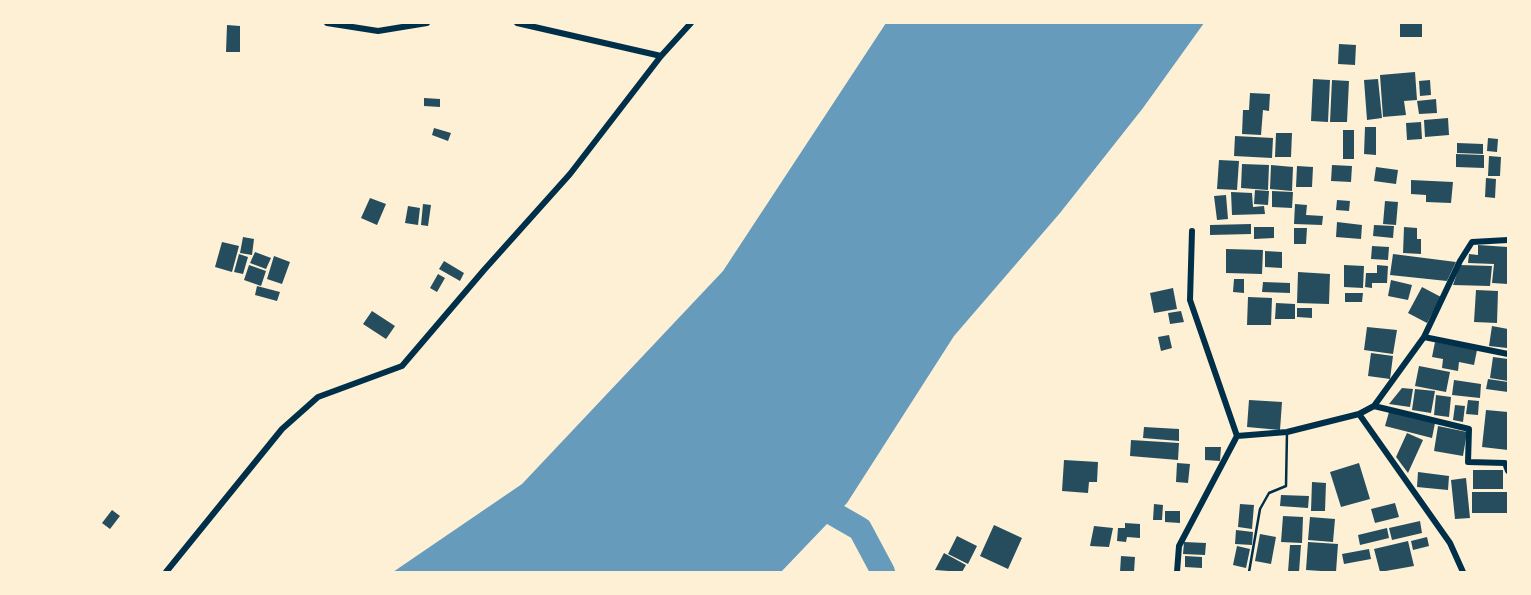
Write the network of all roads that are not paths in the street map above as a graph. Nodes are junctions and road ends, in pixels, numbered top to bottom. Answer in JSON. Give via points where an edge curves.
{"nodes":[{"id":1,"x":327,"y":23,"type":"edge"},
{"id":2,"x":427,"y":23,"type":"edge"},
{"id":3,"x":517,"y":23,"type":"edge"},
{"id":4,"x":691,"y":23,"type":"edge"},
{"id":5,"x":661,"y":56,"type":"junction"},
{"id":6,"x":1192,"y":231,"type":"dead end"},
{"id":7,"x":1508,"y":240,"type":"edge"},
{"id":8,"x":1424,"y":337,"type":"junction"},
{"id":9,"x":1508,"y":354,"type":"edge"},
{"id":10,"x":1374,"y":405,"type":"junction"},
{"id":11,"x":1359,"y":414,"type":"junction"},
{"id":12,"x":1287,"y":432,"type":"junction"},
{"id":13,"x":1237,"y":436,"type":"junction"},
{"id":14,"x":1508,"y":471,"type":"edge"},
{"id":15,"x":166,"y":572,"type":"edge"},
{"id":16,"x":1177,"y":572,"type":"edge"},
{"id":17,"x":1249,"y":572,"type":"edge"},
{"id":18,"x":1463,"y":572,"type":"edge"}],
"edges":[{"from":1,"to":2,"type":"street","via":[[378,31]]},
{"from":3,"to":5,"type":"street"},
{"from":4,"to":5,"type":"street"},
{"from":5,"to":15,"type":"street","via":[[570,174],[402,366],[318,397],[282,429]]},
{"from":6,"to":13,"type":"street","via":[[1190,300]]},
{"from":7,"to":8,"type":"street","via":[[1472,242]]},
{"from":8,"to":9,"type":"street"},
{"from":8,"to":10,"type":"street"},
{"from":10,"to":11,"type":"street"},
{"from":10,"to":14,"type":"street","via":[[1469,429],[1468,462],[1505,463]]},
{"from":11,"to":12,"type":"street"},
{"from":11,"to":18,"type":"street","via":[[1450,542]]},
{"from":12,"to":13,"type":"street"},
{"from":12,"to":17,"type":"lane","via":[[1286,486],[1269,493],[1260,509]]},
{"from":13,"to":16,"type":"street","via":[[1179,546]]}]}
